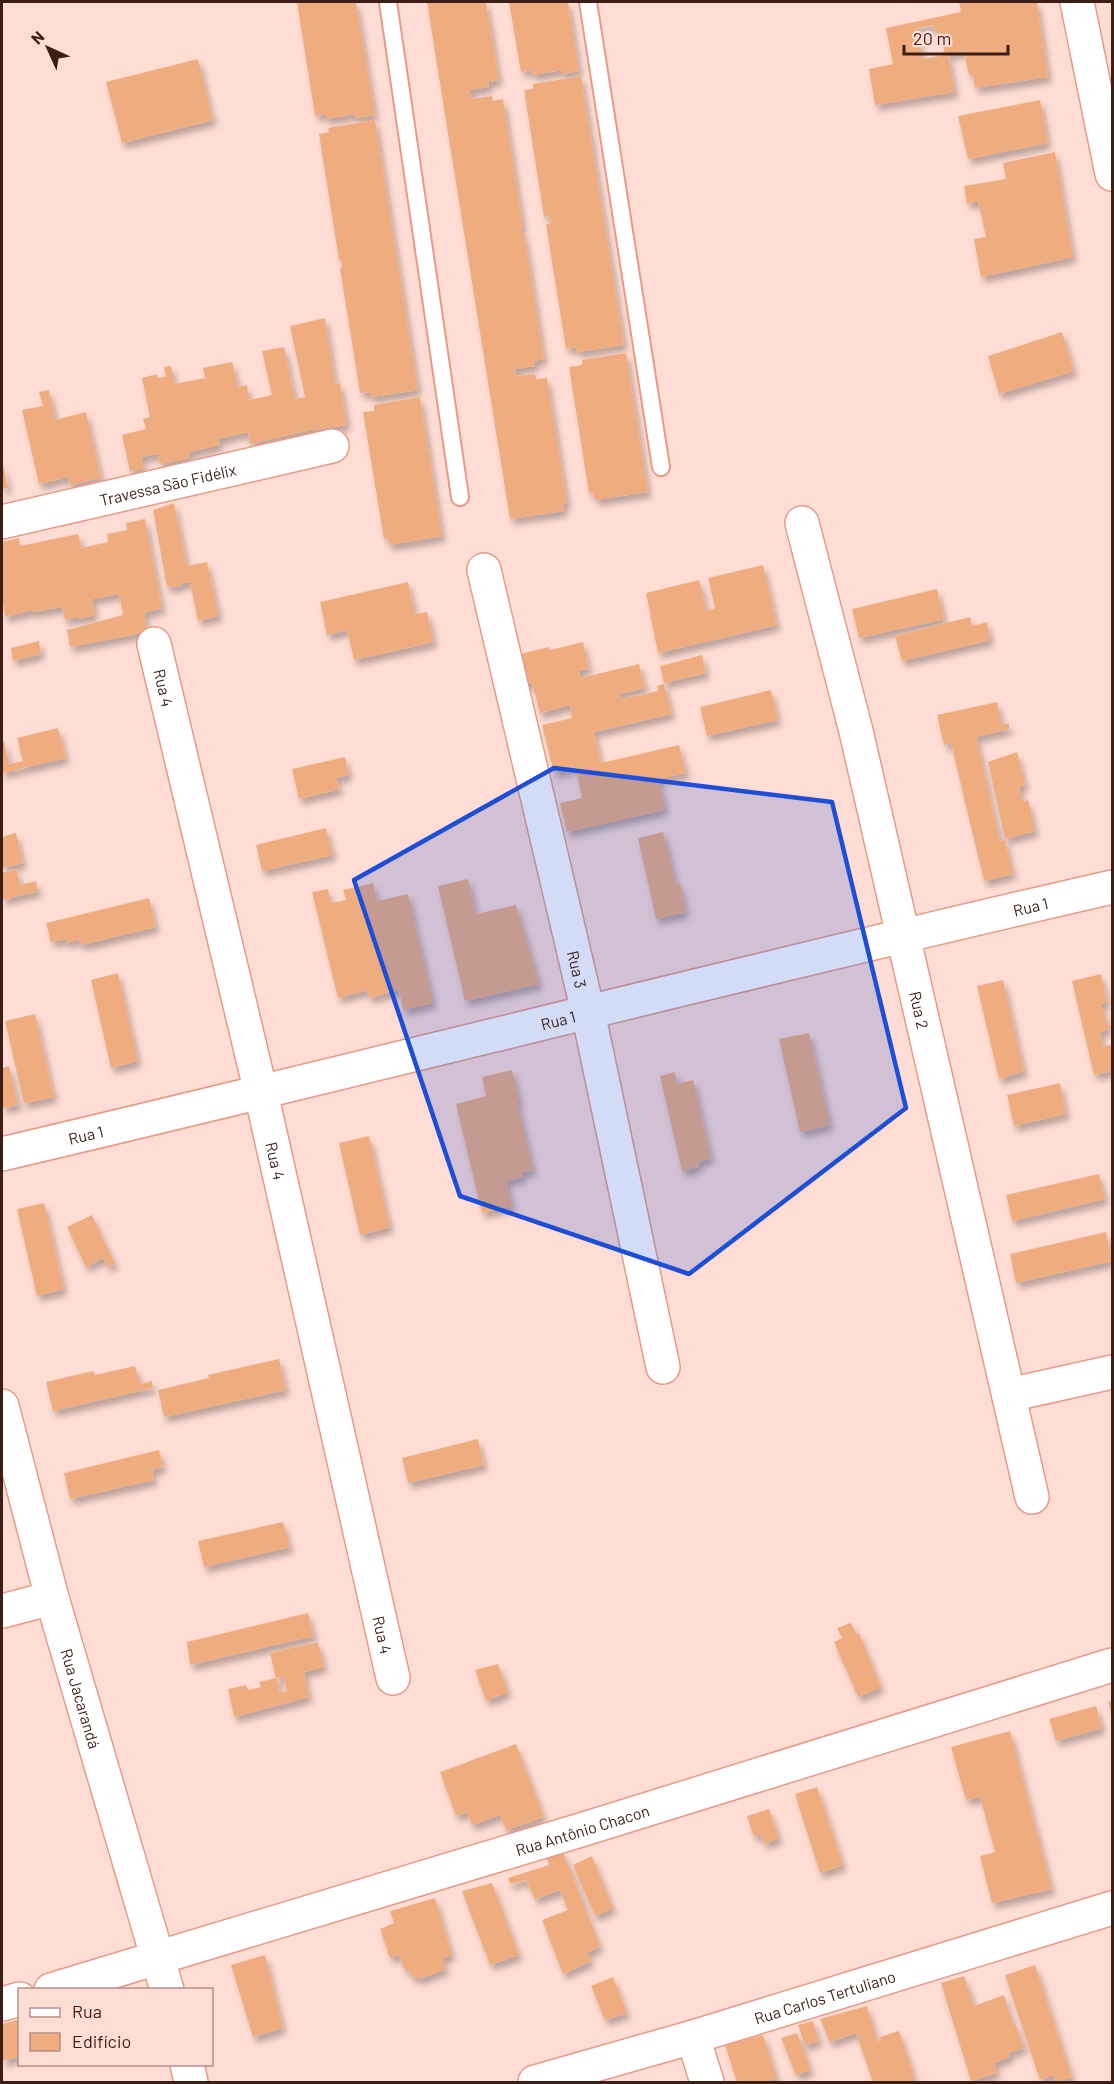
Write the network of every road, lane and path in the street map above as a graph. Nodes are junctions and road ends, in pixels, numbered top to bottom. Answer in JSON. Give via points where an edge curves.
{"nodes":[{"id":1,"x":388,"y":2,"type":"edge"},
{"id":2,"x":588,"y":2,"type":"edge"},
{"id":3,"x":1077,"y":2,"type":"edge"},
{"id":4,"x":1113,"y":174,"type":"edge"},
{"id":5,"x":332,"y":446,"type":"dead end"},
{"id":6,"x":661,"y":467,"type":"dead end"},
{"id":7,"x":460,"y":497,"type":"dead end"},
{"id":8,"x":2,"y":522,"type":"edge"},
{"id":9,"x":802,"y":523,"type":"dead end"},
{"id":10,"x":484,"y":570,"type":"dead end"},
{"id":11,"x":154,"y":644,"type":"dead end"},
{"id":12,"x":1113,"y":887,"type":"edge"},
{"id":13,"x":904,"y":935,"type":"junction"},
{"id":14,"x":588,"y":1012,"type":"junction"},
{"id":15,"x":261,"y":1093,"type":"junction"},
{"id":16,"x":2,"y":1154,"type":"edge"},
{"id":17,"x":663,"y":1367,"type":"dead end"},
{"id":18,"x":1113,"y":1372,"type":"edge"},
{"id":19,"x":1009,"y":1395,"type":"junction"},
{"id":20,"x":2,"y":1406,"type":"edge"},
{"id":21,"x":1032,"y":1497,"type":"dead end"},
{"id":22,"x":52,"y":1598,"type":"junction"},
{"id":23,"x":2,"y":1611,"type":"edge"},
{"id":24,"x":1113,"y":1665,"type":"edge"},
{"id":25,"x":393,"y":1678,"type":"dead end"},
{"id":26,"x":1113,"y":1908,"type":"edge"},
{"id":27,"x":159,"y":1958,"type":"junction"},
{"id":28,"x":54,"y":1988,"type":"edge"},
{"id":29,"x":167,"y":1988,"type":"edge"},
{"id":30,"x":18,"y":2000,"type":"edge"},
{"id":31,"x":2,"y":2004,"type":"edge"},
{"id":32,"x":693,"y":2037,"type":"junction"},
{"id":33,"x":187,"y":2066,"type":"edge"},
{"id":34,"x":191,"y":2082,"type":"edge"},
{"id":35,"x":535,"y":2082,"type":"edge"},
{"id":36,"x":707,"y":2082,"type":"edge"}],
"edges":[{"from":1,"to":7,"type":"lane"},
{"from":2,"to":6,"type":"lane"},
{"from":3,"to":4,"type":"street"},
{"from":5,"to":8,"type":"street","name":"Travessa São Fidélix"},
{"from":9,"to":13,"type":"street","name":"Rua 2"},
{"from":10,"to":14,"type":"street","name":"Rua 3"},
{"from":11,"to":15,"type":"street","name":"Rua 4"},
{"from":12,"to":13,"type":"street","name":"Rua 1"},
{"from":13,"to":14,"type":"street","name":"Rua 1"},
{"from":13,"to":19,"type":"street","name":"Rua 2"},
{"from":14,"to":15,"type":"street","name":"Rua 1"},
{"from":14,"to":17,"type":"street","name":"Rua 3"},
{"from":15,"to":16,"type":"street","name":"Rua 1"},
{"from":15,"to":25,"type":"street","name":"Rua 4"},
{"from":18,"to":19,"type":"street"},
{"from":19,"to":21,"type":"street","name":"Rua 2"},
{"from":20,"to":22,"type":"street","name":"Rua Jacarandá"},
{"from":22,"to":23,"type":"street"},
{"from":22,"to":27,"type":"street","name":"Rua Jacarandá"},
{"from":24,"to":27,"type":"street","name":"Rua Antônio Chacon"},
{"from":26,"to":32,"type":"street","name":"Rua Carlos Tertuliano"},
{"from":27,"to":28,"type":"street","name":"Rua Antônio Chacon"},
{"from":27,"to":29,"type":"street","name":"Rua Jacarandá"},
{"from":30,"to":31,"type":"street"},
{"from":32,"to":35,"type":"street","name":"Rua Carlos Tertuliano"},
{"from":32,"to":36,"type":"street"},
{"from":33,"to":34,"type":"street"}]}
